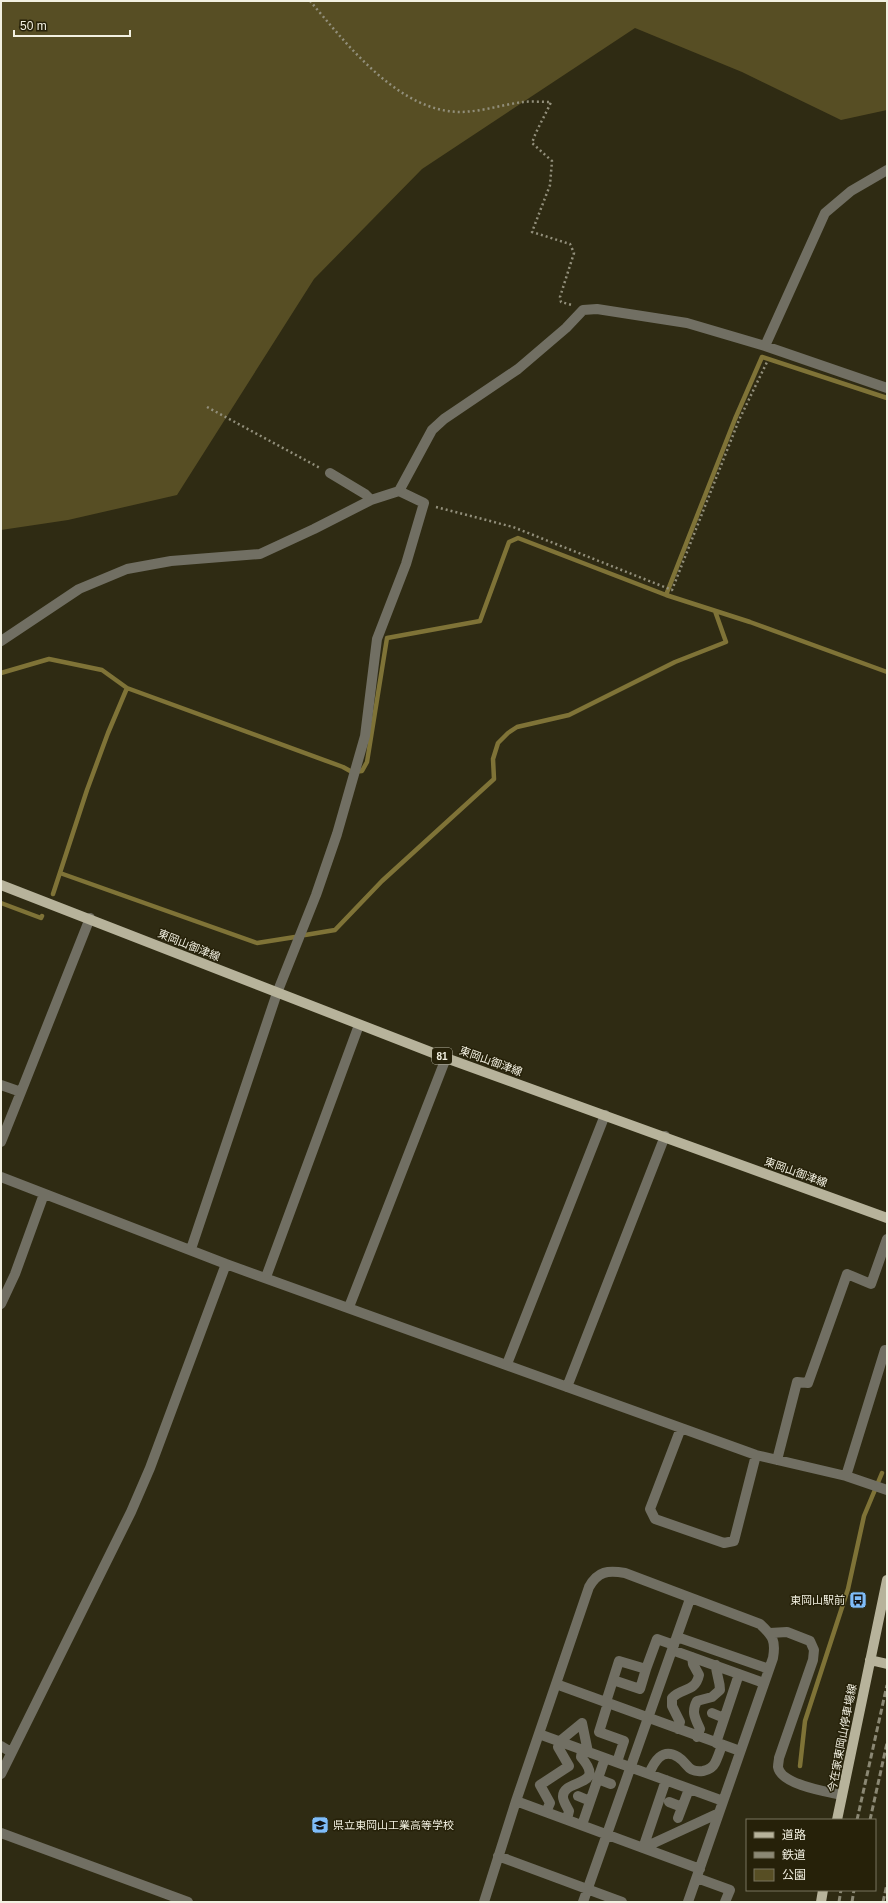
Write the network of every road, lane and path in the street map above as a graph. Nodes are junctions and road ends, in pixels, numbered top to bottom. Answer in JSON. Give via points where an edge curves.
{"nodes":[{"id":1,"x":310,"y":1,"type":"edge"},
{"id":2,"x":887,"y":170,"type":"edge"},
{"id":3,"x":583,"y":310,"type":"junction"},
{"id":4,"x":769,"y":348,"type":"junction"},
{"id":5,"x":887,"y":388,"type":"edge"},
{"id":6,"x":207,"y":407,"type":"dead end"},
{"id":7,"x":330,"y":473,"type":"joint"},
{"id":8,"x":399,"y":491,"type":"junction"},
{"id":9,"x":371,"y":500,"type":"junction"},
{"id":10,"x":424,"y":503,"type":"junction"},
{"id":11,"x":1,"y":640,"type":"edge"},
{"id":12,"x":1,"y":885,"type":"edge"},
{"id":13,"x":90,"y":918,"type":"junction"},
{"id":14,"x":277,"y":993,"type":"junction"},
{"id":15,"x":359,"y":1025,"type":"junction"},
{"id":16,"x":446,"y":1058,"type":"junction"},
{"id":17,"x":1,"y":1085,"type":"edge"},
{"id":18,"x":21,"y":1092,"type":"junction"},
{"id":19,"x":605,"y":1115,"type":"junction"},
{"id":20,"x":665,"y":1136,"type":"junction"},
{"id":21,"x":1,"y":1142,"type":"edge"},
{"id":22,"x":1,"y":1177,"type":"edge"},
{"id":23,"x":44,"y":1194,"type":"junction"},
{"id":24,"x":887,"y":1218,"type":"edge"},
{"id":25,"x":887,"y":1239,"type":"edge"},
{"id":26,"x":191,"y":1249,"type":"junction"},
{"id":27,"x":226,"y":1264,"type":"junction"},
{"id":28,"x":266,"y":1277,"type":"junction"},
{"id":29,"x":1,"y":1304,"type":"edge"},
{"id":30,"x":349,"y":1307,"type":"junction"},
{"id":31,"x":887,"y":1351,"type":"edge"},
{"id":32,"x":507,"y":1364,"type":"junction"},
{"id":33,"x":567,"y":1387,"type":"junction"},
{"id":34,"x":681,"y":1428,"type":"junction"},
{"id":35,"x":756,"y":1455,"type":"junction"},
{"id":36,"x":777,"y":1460,"type":"junction"},
{"id":37,"x":846,"y":1476,"type":"junction"},
{"id":38,"x":887,"y":1490,"type":"edge"},
{"id":39,"x":887,"y":1580,"type":"edge"},
{"id":40,"x":690,"y":1599,"type":"junction"},
{"id":41,"x":770,"y":1633,"type":"junction"},
{"id":42,"x":674,"y":1644,"type":"junction"},
{"id":43,"x":692,"y":1657,"type":"junction"},
{"id":44,"x":870,"y":1660,"type":"junction"},
{"id":45,"x":887,"y":1664,"type":"edge"},
{"id":46,"x":716,"y":1665,"type":"junction"},
{"id":47,"x":646,"y":1669,"type":"junction"},
{"id":48,"x":769,"y":1669,"type":"junction"},
{"id":49,"x":739,"y":1674,"type":"junction"},
{"id":50,"x":613,"y":1680,"type":"junction"},
{"id":51,"x":764,"y":1683,"type":"junction"},
{"id":52,"x":556,"y":1684,"type":"junction"},
{"id":53,"x":607,"y":1703,"type":"junction"},
{"id":54,"x":712,"y":1713,"type":"dead end"},
{"id":55,"x":648,"y":1718,"type":"junction"},
{"id":56,"x":724,"y":1718,"type":"junction"},
{"id":57,"x":678,"y":1729,"type":"junction"},
{"id":58,"x":539,"y":1734,"type":"junction"},
{"id":59,"x":697,"y":1737,"type":"junction"},
{"id":60,"x":560,"y":1741,"type":"junction"},
{"id":61,"x":719,"y":1744,"type":"junction"},
{"id":62,"x":1,"y":1746,"type":"edge"},
{"id":63,"x":585,"y":1751,"type":"junction"},
{"id":64,"x":12,"y":1752,"type":"junction"},
{"id":65,"x":740,"y":1752,"type":"junction"},
{"id":66,"x":605,"y":1758,"type":"junction"},
{"id":67,"x":617,"y":1762,"type":"junction"},
{"id":68,"x":631,"y":1768,"type":"junction"},
{"id":69,"x":1,"y":1774,"type":"edge"},
{"id":70,"x":649,"y":1774,"type":"junction"},
{"id":71,"x":598,"y":1779,"type":"junction"},
{"id":72,"x":666,"y":1780,"type":"junction"},
{"id":73,"x":611,"y":1784,"type":"dead end"},
{"id":74,"x":689,"y":1789,"type":"junction"},
{"id":75,"x":842,"y":1795,"type":"junction"},
{"id":76,"x":578,"y":1796,"type":"dead end"},
{"id":77,"x":516,"y":1801,"type":"junction"},
{"id":78,"x":590,"y":1801,"type":"junction"},
{"id":79,"x":723,"y":1801,"type":"junction"},
{"id":80,"x":669,"y":1802,"type":"dead end"},
{"id":81,"x":682,"y":1807,"type":"junction"},
{"id":82,"x":546,"y":1812,"type":"junction"},
{"id":83,"x":719,"y":1813,"type":"junction"},
{"id":84,"x":678,"y":1818,"type":"dead end"},
{"id":85,"x":567,"y":1819,"type":"junction"},
{"id":86,"x":838,"y":1819,"type":"edge"},
{"id":87,"x":582,"y":1825,"type":"junction"},
{"id":88,"x":1,"y":1833,"type":"edge"},
{"id":89,"x":607,"y":1835,"type":"junction"},
{"id":90,"x":643,"y":1848,"type":"junction"},
{"id":91,"x":498,"y":1856,"type":"junction"},
{"id":92,"x":698,"y":1873,"type":"junction"},
{"id":93,"x":588,"y":1889,"type":"junction"},
{"id":94,"x":823,"y":1891,"type":"edge"},
{"id":95,"x":188,"y":1902,"type":"edge"},
{"id":96,"x":484,"y":1902,"type":"edge"},
{"id":97,"x":584,"y":1902,"type":"edge"},
{"id":98,"x":622,"y":1902,"type":"edge"},
{"id":99,"x":688,"y":1902,"type":"edge"},
{"id":100,"x":725,"y":1902,"type":"edge"},
{"id":101,"x":821,"y":1902,"type":"edge"}],
"edges":[{"from":1,"to":3,"type":"path","via":[[350,48],[392,86],[413,100],[448,111],[525,102],[551,102],[532,143],[552,161],[550,185],[532,232],[570,244],[574,253],[560,297],[561,302]]},
{"from":2,"to":4,"type":"street","via":[[851,191],[825,214]]},
{"from":3,"to":4,"type":"street","via":[[596,309],[687,323]]},
{"from":3,"to":8,"type":"street","via":[[518,369],[432,430]]},
{"from":4,"to":5,"type":"street"},
{"from":4,"to":10,"type":"path","via":[[672,590],[513,527]]},
{"from":6,"to":7,"type":"path"},
{"from":7,"to":9,"type":"street"},
{"from":8,"to":9,"type":"street"},
{"from":8,"to":10,"type":"street"},
{"from":9,"to":11,"type":"street","via":[[260,554],[172,561],[127,569],[78,589]]},
{"from":10,"to":14,"type":"street","via":[[406,564],[377,639],[365,736],[357,770],[316,895]]},
{"from":12,"to":13,"type":"main road","name":"東岡山御津線","number":"81"},
{"from":13,"to":14,"type":"main road","name":"東岡山御津線","number":"81"},
{"from":13,"to":18,"type":"street"},
{"from":14,"to":15,"type":"main road","name":"東岡山御津線","number":"81"},
{"from":14,"to":26,"type":"street"},
{"from":15,"to":16,"type":"main road","name":"東岡山御津線","number":"81"},
{"from":15,"to":28,"type":"street"},
{"from":16,"to":19,"type":"main road","name":"東岡山御津線","number":"81"},
{"from":16,"to":30,"type":"street"},
{"from":17,"to":18,"type":"street"},
{"from":18,"to":21,"type":"street"},
{"from":19,"to":20,"type":"main road","name":"東岡山御津線","number":"81"},
{"from":19,"to":32,"type":"street"},
{"from":20,"to":24,"type":"main road","name":"東岡山御津線","number":"81"},
{"from":20,"to":33,"type":"street"},
{"from":22,"to":23,"type":"street"},
{"from":23,"to":26,"type":"street"},
{"from":23,"to":29,"type":"street","via":[[15,1274]]},
{"from":25,"to":36,"type":"street","via":[[871,1284],[847,1274],[808,1383],[797,1382]]},
{"from":26,"to":27,"type":"street"},
{"from":27,"to":28,"type":"street"},
{"from":27,"to":64,"type":"street","via":[[150,1468],[131,1512]]},
{"from":28,"to":30,"type":"street"},
{"from":30,"to":32,"type":"street"},
{"from":31,"to":37,"type":"street","via":[[885,1350]]},
{"from":32,"to":33,"type":"street"},
{"from":33,"to":34,"type":"street"},
{"from":34,"to":35,"type":"street"},
{"from":34,"to":35,"type":"street","via":[[650,1509],[655,1519],[724,1544],[734,1541]]},
{"from":35,"to":36,"type":"street"},
{"from":36,"to":37,"type":"street"},
{"from":37,"to":38,"type":"street"},
{"from":39,"to":44,"type":"main road"},
{"from":40,"to":41,"type":"street","via":[[760,1624]]},
{"from":40,"to":42,"type":"street"},
{"from":40,"to":52,"type":"street","via":[[625,1573],[612,1571],[594,1578]]},
{"from":41,"to":48,"type":"street","via":[[775,1645]]},
{"from":41,"to":75,"type":"street","via":[[787,1632],[810,1641],[814,1650],[778,1768],[782,1775],[796,1784]]},
{"from":42,"to":43,"type":"street"},
{"from":42,"to":47,"type":"street","via":[[657,1639]]},
{"from":42,"to":48,"type":"street"},
{"from":42,"to":55,"type":"street"},
{"from":43,"to":46,"type":"street"},
{"from":43,"to":57,"type":"street","via":[[699,1675],[696,1685],[682,1690],[672,1698],[672,1706],[680,1722]]},
{"from":44,"to":45,"type":"main road"},
{"from":44,"to":75,"type":"main road","name":"今在家東岡山停車場線"},
{"from":46,"to":49,"type":"street"},
{"from":46,"to":59,"type":"street","via":[[720,1690],[712,1697],[697,1701],[694,1707],[693,1714],[700,1729]]},
{"from":47,"to":50,"type":"street","via":[[619,1661]]},
{"from":47,"to":50,"type":"street","via":[[640,1688]]},
{"from":48,"to":51,"type":"street"},
{"from":49,"to":51,"type":"street"},
{"from":49,"to":56,"type":"street"},
{"from":50,"to":53,"type":"street"},
{"from":51,"to":65,"type":"street"},
{"from":52,"to":53,"type":"street"},
{"from":52,"to":58,"type":"street"},
{"from":53,"to":55,"type":"street"},
{"from":53,"to":67,"type":"street","via":[[599,1732],[624,1741]]},
{"from":54,"to":56,"type":"street"},
{"from":55,"to":57,"type":"street"},
{"from":55,"to":68,"type":"street"},
{"from":56,"to":61,"type":"street"},
{"from":57,"to":59,"type":"street"},
{"from":58,"to":60,"type":"street"},
{"from":58,"to":77,"type":"street"},
{"from":59,"to":61,"type":"street"},
{"from":60,"to":63,"type":"street"},
{"from":60,"to":63,"type":"street","via":[[582,1722]]},
{"from":60,"to":82,"type":"street","via":[[558,1747],[569,1766],[540,1785],[550,1803]]},
{"from":61,"to":65,"type":"street"},
{"from":61,"to":70,"type":"street","via":[[715,1763],[707,1770],[694,1771],[684,1765],[678,1757],[667,1754],[658,1757]]},
{"from":62,"to":64,"type":"street"},
{"from":63,"to":66,"type":"street"},
{"from":63,"to":85,"type":"street","via":[[581,1756],[588,1764],[588,1776],[585,1781],[567,1787],[563,1792],[569,1811]]},
{"from":64,"to":69,"type":"street"},
{"from":65,"to":79,"type":"street"},
{"from":66,"to":67,"type":"street"},
{"from":66,"to":71,"type":"street"},
{"from":67,"to":68,"type":"street"},
{"from":68,"to":70,"type":"street"},
{"from":68,"to":89,"type":"street"},
{"from":70,"to":72,"type":"street"},
{"from":71,"to":73,"type":"street"},
{"from":71,"to":78,"type":"street"},
{"from":72,"to":74,"type":"street"},
{"from":72,"to":90,"type":"street"},
{"from":74,"to":79,"type":"street"},
{"from":74,"to":81,"type":"street"},
{"from":75,"to":86,"type":"main road","name":"今在家東岡山停車場線"},
{"from":76,"to":78,"type":"street"},
{"from":77,"to":82,"type":"street"},
{"from":77,"to":91,"type":"street"},
{"from":78,"to":87,"type":"street"},
{"from":79,"to":83,"type":"street"},
{"from":80,"to":81,"type":"street"},
{"from":81,"to":84,"type":"street"},
{"from":82,"to":85,"type":"street"},
{"from":83,"to":90,"type":"street"},
{"from":83,"to":92,"type":"street"},
{"from":85,"to":87,"type":"street"},
{"from":87,"to":89,"type":"street"},
{"from":88,"to":95,"type":"street"},
{"from":89,"to":90,"type":"street"},
{"from":89,"to":93,"type":"street"},
{"from":90,"to":92,"type":"street"},
{"from":91,"to":93,"type":"street"},
{"from":91,"to":96,"type":"street"},
{"from":92,"to":99,"type":"street"},
{"from":92,"to":100,"type":"street","via":[[730,1890]]},
{"from":93,"to":97,"type":"street"},
{"from":93,"to":98,"type":"street"},
{"from":94,"to":101,"type":"main road"}]}
